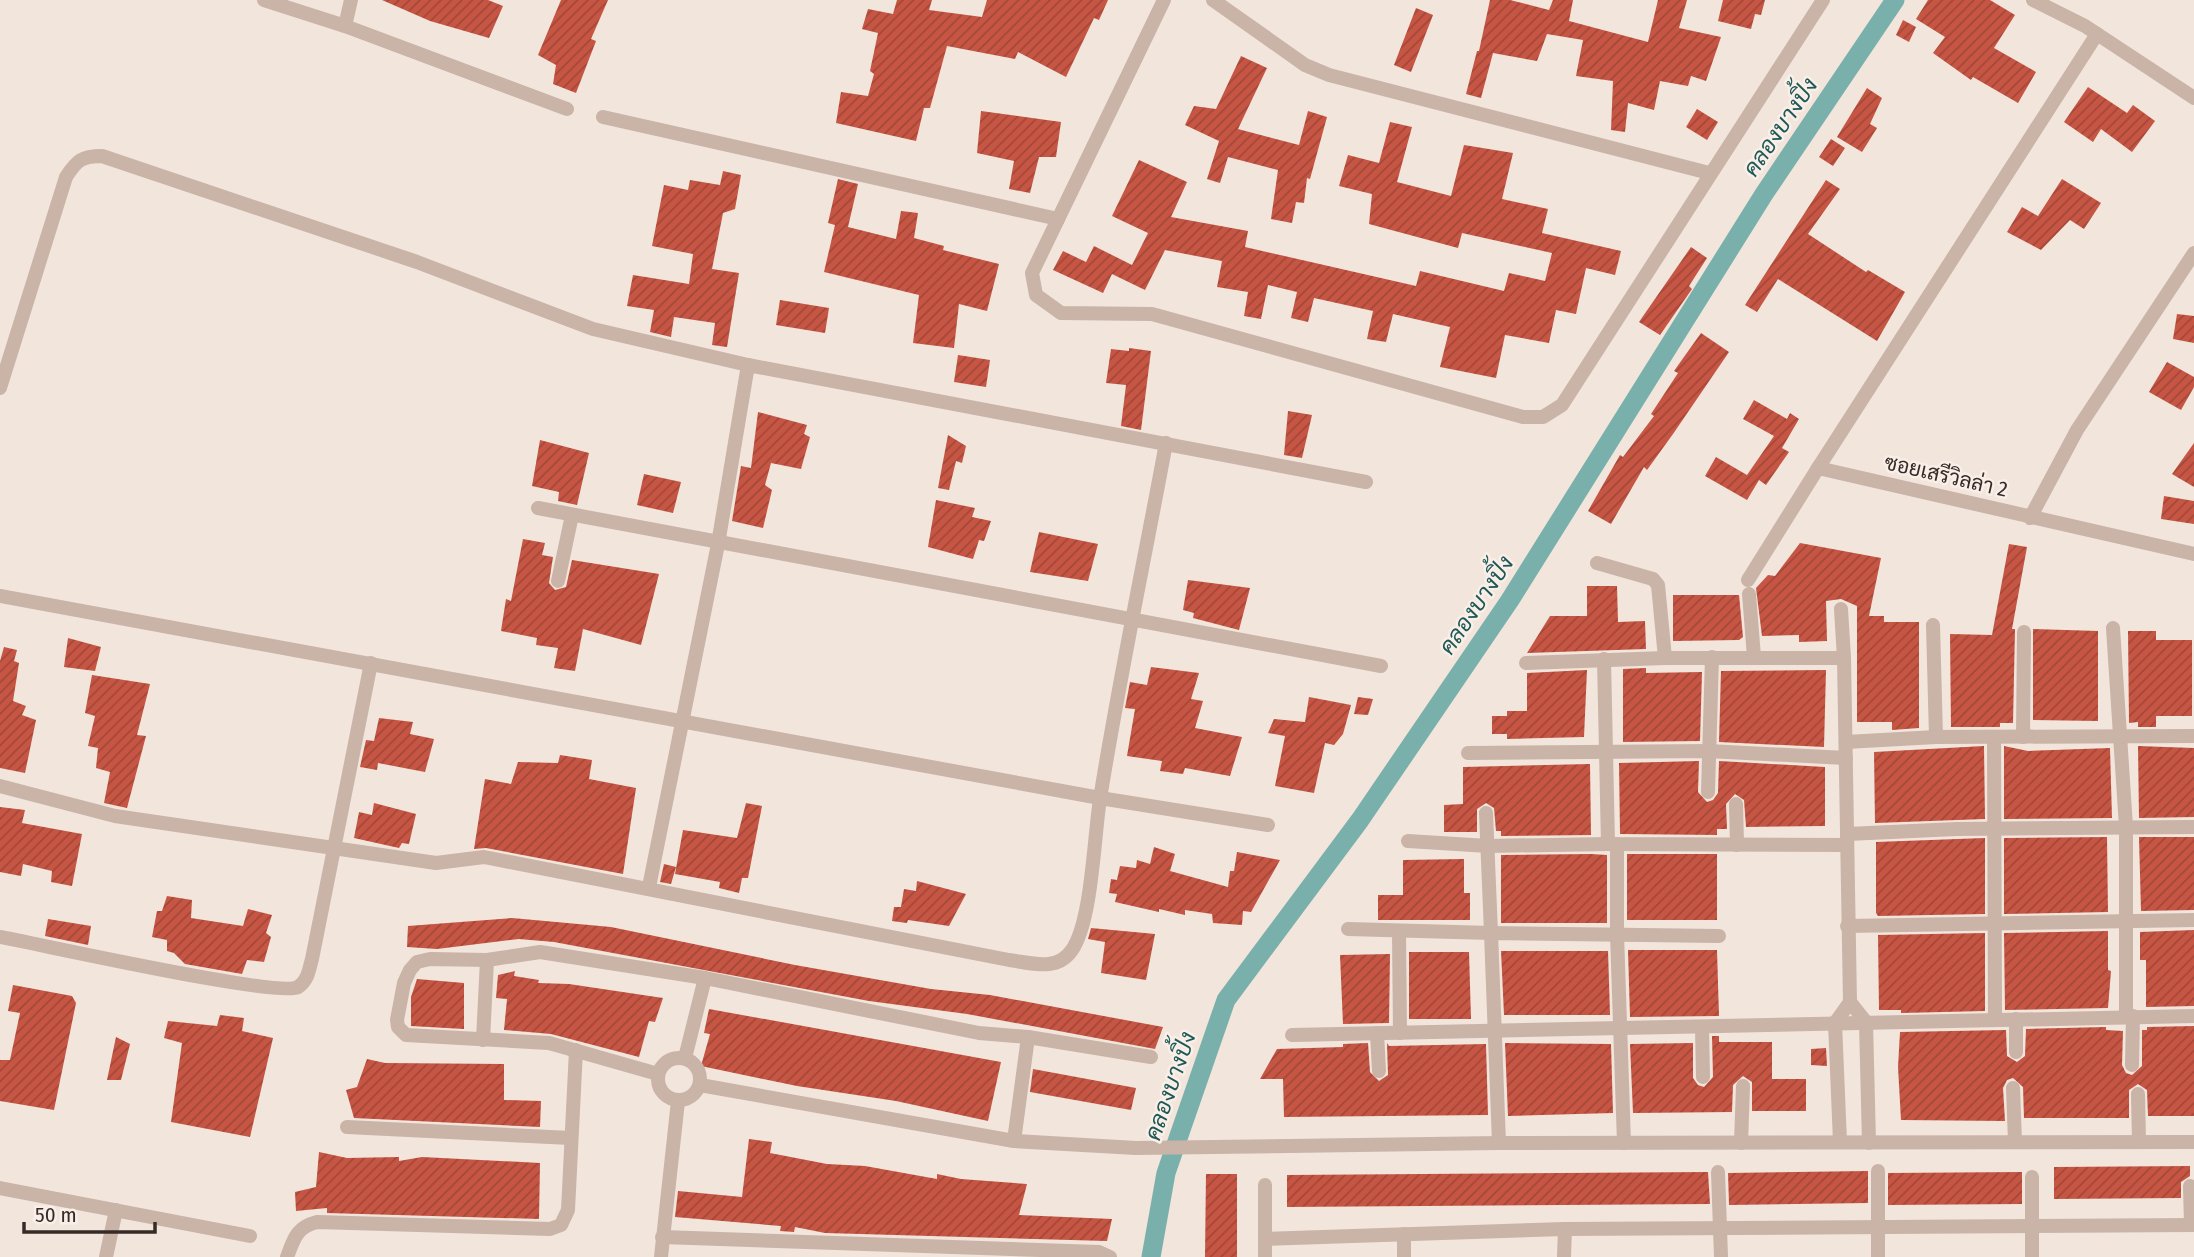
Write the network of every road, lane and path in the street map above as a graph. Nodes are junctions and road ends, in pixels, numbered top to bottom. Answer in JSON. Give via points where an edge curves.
{"nodes":[{"id":1,"x":264,"y":0,"type":"edge"},
{"id":2,"x":351,"y":0,"type":"edge"},
{"id":3,"x":1164,"y":0,"type":"edge"},
{"id":4,"x":1213,"y":0,"type":"edge"},
{"id":5,"x":1822,"y":0,"type":"edge"},
{"id":6,"x":2033,"y":0,"type":"edge"},
{"id":7,"x":345,"y":26,"type":"junction"},
{"id":8,"x":2096,"y":34,"type":"junction"},
{"id":9,"x":2194,"y":98,"type":"edge"},
{"id":10,"x":566,"y":109,"type":"dead end"},
{"id":11,"x":603,"y":117,"type":"dead end"},
{"id":12,"x":1709,"y":173,"type":"junction"},
{"id":13,"x":1058,"y":219,"type":"junction"},
{"id":14,"x":2194,"y":253,"type":"edge"},
{"id":15,"x":748,"y":365,"type":"junction"},
{"id":16,"x":0,"y":388,"type":"edge"},
{"id":17,"x":1166,"y":443,"type":"junction"},
{"id":18,"x":1818,"y":468,"type":"junction"},
{"id":19,"x":1366,"y":482,"type":"dead end"},
{"id":20,"x":538,"y":508,"type":"dead end"},
{"id":21,"x":572,"y":515,"type":"junction"},
{"id":22,"x":2031,"y":518,"type":"junction"},
{"id":23,"x":718,"y":544,"type":"junction"},
{"id":24,"x":2194,"y":554,"type":"edge"},
{"id":25,"x":1597,"y":563,"type":"dead end"},
{"id":26,"x":558,"y":581,"type":"dead end"},
{"id":27,"x":0,"y":596,"type":"edge"},
{"id":28,"x":1841,"y":609,"type":"dead end"},
{"id":29,"x":1133,"y":621,"type":"junction"},
{"id":30,"x":1933,"y":625,"type":"dead end"},
{"id":31,"x":2113,"y":628,"type":"dead end"},
{"id":32,"x":2024,"y":632,"type":"dead end"},
{"id":33,"x":1712,"y":657,"type":"junction"},
{"id":34,"x":1754,"y":657,"type":"junction"},
{"id":35,"x":1664,"y":658,"type":"junction"},
{"id":36,"x":1844,"y":658,"type":"junction"},
{"id":37,"x":1604,"y":659,"type":"junction"},
{"id":38,"x":371,"y":663,"type":"junction"},
{"id":39,"x":1526,"y":663,"type":"dead end"},
{"id":40,"x":1381,"y":666,"type":"dead end"},
{"id":41,"x":682,"y":720,"type":"junction"},
{"id":42,"x":2194,"y":736,"type":"edge"},
{"id":43,"x":1936,"y":737,"type":"junction"},
{"id":44,"x":1994,"y":737,"type":"junction"},
{"id":45,"x":2023,"y":737,"type":"junction"},
{"id":46,"x":2121,"y":737,"type":"junction"},
{"id":47,"x":1846,"y":742,"type":"junction"},
{"id":48,"x":1607,"y":750,"type":"junction"},
{"id":49,"x":1708,"y":751,"type":"junction"},
{"id":50,"x":1468,"y":753,"type":"dead end"},
{"id":51,"x":1846,"y":758,"type":"junction"},
{"id":52,"x":0,"y":786,"type":"edge"},
{"id":53,"x":1708,"y":792,"type":"dead end"},
{"id":54,"x":1100,"y":798,"type":"junction"},
{"id":55,"x":1736,"y":804,"type":"dead end"},
{"id":56,"x":1486,"y":813,"type":"dead end"},
{"id":57,"x":1268,"y":825,"type":"dead end"},
{"id":58,"x":2126,"y":827,"type":"junction"},
{"id":59,"x":2194,"y":827,"type":"edge"},
{"id":60,"x":1993,"y":828,"type":"junction"},
{"id":61,"x":1847,"y":839,"type":"junction"},
{"id":62,"x":1408,"y":841,"type":"dead end"},
{"id":63,"x":1612,"y":844,"type":"junction"},
{"id":64,"x":1737,"y":845,"type":"junction"},
{"id":65,"x":1488,"y":846,"type":"junction"},
{"id":66,"x":334,"y":848,"type":"junction"},
{"id":67,"x":649,"y":887,"type":"junction"},
{"id":68,"x":2126,"y":920,"type":"junction"},
{"id":69,"x":2194,"y":920,"type":"edge"},
{"id":70,"x":1993,"y":924,"type":"junction"},
{"id":71,"x":1847,"y":926,"type":"junction"},
{"id":72,"x":1348,"y":929,"type":"dead end"},
{"id":73,"x":1399,"y":932,"type":"junction"},
{"id":74,"x":1491,"y":933,"type":"junction"},
{"id":75,"x":1617,"y":934,"type":"junction"},
{"id":76,"x":1719,"y":936,"type":"dead end"},
{"id":77,"x":0,"y":937,"type":"edge"},
{"id":78,"x":487,"y":960,"type":"junction"},
{"id":79,"x":705,"y":978,"type":"junction"},
{"id":80,"x":1850,"y":1002,"type":"junction"},
{"id":81,"x":2129,"y":1016,"type":"junction"},
{"id":82,"x":2194,"y":1016,"type":"edge"},
{"id":83,"x":1995,"y":1019,"type":"junction"},
{"id":84,"x":2017,"y":1019,"type":"junction"},
{"id":85,"x":1866,"y":1022,"type":"junction"},
{"id":86,"x":1835,"y":1023,"type":"junction"},
{"id":87,"x":1702,"y":1027,"type":"junction"},
{"id":88,"x":1494,"y":1028,"type":"junction"},
{"id":89,"x":1621,"y":1029,"type":"junction"},
{"id":90,"x":1400,"y":1032,"type":"junction"},
{"id":91,"x":1377,"y":1033,"type":"junction"},
{"id":92,"x":1292,"y":1035,"type":"dead end"},
{"id":93,"x":1028,"y":1037,"type":"junction"},
{"id":94,"x":483,"y":1040,"type":"junction"},
{"id":95,"x":576,"y":1050,"type":"junction"},
{"id":96,"x":2016,"y":1052,"type":"dead end"},
{"id":97,"x":1151,"y":1057,"type":"dead end"},
{"id":98,"x":685,"y":1058,"type":"junction"},
{"id":99,"x":2132,"y":1065,"type":"dead end"},
{"id":100,"x":1379,"y":1071,"type":"dead end"},
{"id":101,"x":658,"y":1074,"type":"junction"},
{"id":102,"x":1703,"y":1077,"type":"dead end"},
{"id":103,"x":700,"y":1085,"type":"junction"},
{"id":104,"x":1743,"y":1086,"type":"dead end"},
{"id":105,"x":2013,"y":1088,"type":"dead end"},
{"id":106,"x":2138,"y":1094,"type":"dead end"},
{"id":107,"x":678,"y":1101,"type":"junction"},
{"id":108,"x":347,"y":1127,"type":"dead end"},
{"id":109,"x":571,"y":1138,"type":"junction"},
{"id":110,"x":1014,"y":1141,"type":"junction"},
{"id":111,"x":1840,"y":1142,"type":"junction"},
{"id":112,"x":2015,"y":1142,"type":"junction"},
{"id":113,"x":2139,"y":1142,"type":"junction"},
{"id":114,"x":2194,"y":1142,"type":"edge"},
{"id":115,"x":1499,"y":1143,"type":"junction"},
{"id":116,"x":1624,"y":1143,"type":"junction"},
{"id":117,"x":1741,"y":1143,"type":"junction"},
{"id":118,"x":1869,"y":1143,"type":"junction"},
{"id":119,"x":1878,"y":1171,"type":"dead end"},
{"id":120,"x":1718,"y":1172,"type":"dead end"},
{"id":121,"x":2032,"y":1177,"type":"dead end"},
{"id":122,"x":1265,"y":1185,"type":"dead end"},
{"id":123,"x":2190,"y":1186,"type":"dead end"},
{"id":124,"x":0,"y":1188,"type":"edge"},
{"id":125,"x":116,"y":1210,"type":"junction"},
{"id":126,"x":2192,"y":1225,"type":"edge"},
{"id":127,"x":2031,"y":1227,"type":"junction"},
{"id":128,"x":1720,"y":1228,"type":"junction"},
{"id":129,"x":1878,"y":1228,"type":"junction"},
{"id":130,"x":1564,"y":1229,"type":"junction"},
{"id":131,"x":1404,"y":1234,"type":"junction"},
{"id":132,"x":250,"y":1236,"type":"dead end"},
{"id":133,"x":662,"y":1237,"type":"junction"},
{"id":134,"x":1265,"y":1239,"type":"junction"},
{"id":135,"x":106,"y":1257,"type":"edge"},
{"id":136,"x":287,"y":1257,"type":"edge"},
{"id":137,"x":661,"y":1257,"type":"edge"},
{"id":138,"x":1110,"y":1257,"type":"edge"},
{"id":139,"x":1265,"y":1257,"type":"edge"},
{"id":140,"x":1404,"y":1257,"type":"edge"},
{"id":141,"x":1564,"y":1257,"type":"edge"},
{"id":142,"x":1721,"y":1257,"type":"edge"},
{"id":143,"x":1878,"y":1257,"type":"edge"},
{"id":144,"x":2032,"y":1257,"type":"edge"}],
"edges":[{"from":1,"to":7,"type":"street"},
{"from":2,"to":7,"type":"street"},
{"from":3,"to":13,"type":"street"},
{"from":4,"to":12,"type":"street","via":[[1305,65],[1329,75]]},
{"from":5,"to":12,"type":"street"},
{"from":6,"to":8,"type":"street"},
{"from":7,"to":10,"type":"street"},
{"from":8,"to":9,"type":"street"},
{"from":8,"to":18,"type":"street"},
{"from":11,"to":13,"type":"street"},
{"from":12,"to":13,"type":"street","via":[[1562,405],[1544,417],[1524,417],[1152,314],[1061,313],[1036,295],[1032,272]]},
{"from":14,"to":22,"type":"street","via":[[2077,430]]},
{"from":15,"to":16,"type":"street","via":[[593,329],[391,253],[102,156],[86,156],[66,177]]},
{"from":15,"to":17,"type":"street"},
{"from":15,"to":23,"type":"street"},
{"from":17,"to":19,"type":"street"},
{"from":17,"to":29,"type":"street"},
{"from":18,"to":22,"type":"street","name":"ซอยเสรีวิลล่า 2"},
{"from":18,"to":34,"type":"street","via":[[1748,587]]},
{"from":20,"to":21,"type":"street"},
{"from":21,"to":23,"type":"street"},
{"from":21,"to":26,"type":"street"},
{"from":22,"to":24,"type":"street","name":"ซอยเสรีวิลล่า 2"},
{"from":23,"to":29,"type":"street"},
{"from":23,"to":41,"type":"street"},
{"from":25,"to":35,"type":"street","via":[[1653,579],[1658,585]]},
{"from":27,"to":38,"type":"street"},
{"from":28,"to":36,"type":"street"},
{"from":29,"to":40,"type":"street"},
{"from":29,"to":54,"type":"street"},
{"from":30,"to":43,"type":"street"},
{"from":31,"to":46,"type":"street"},
{"from":32,"to":45,"type":"street"},
{"from":33,"to":34,"type":"street"},
{"from":33,"to":35,"type":"street"},
{"from":33,"to":49,"type":"street"},
{"from":34,"to":36,"type":"street"},
{"from":35,"to":37,"type":"street"},
{"from":36,"to":47,"type":"street"},
{"from":37,"to":39,"type":"street"},
{"from":37,"to":48,"type":"street"},
{"from":38,"to":41,"type":"street"},
{"from":38,"to":66,"type":"street"},
{"from":41,"to":54,"type":"street"},
{"from":41,"to":67,"type":"street"},
{"from":42,"to":46,"type":"street"},
{"from":43,"to":44,"type":"street"},
{"from":43,"to":47,"type":"street"},
{"from":44,"to":45,"type":"street"},
{"from":44,"to":60,"type":"street"},
{"from":45,"to":46,"type":"street"},
{"from":46,"to":58,"type":"street"},
{"from":47,"to":51,"type":"street"},
{"from":48,"to":49,"type":"street"},
{"from":48,"to":50,"type":"street"},
{"from":48,"to":63,"type":"street"},
{"from":49,"to":51,"type":"street"},
{"from":49,"to":53,"type":"street"},
{"from":51,"to":61,"type":"street"},
{"from":52,"to":66,"type":"street","via":[[115,816]]},
{"from":54,"to":57,"type":"street"},
{"from":54,"to":67,"type":"street","via":[[1083,924],[1061,962],[1046,965]]},
{"from":55,"to":64,"type":"street"},
{"from":56,"to":65,"type":"street"},
{"from":58,"to":59,"type":"street"},
{"from":58,"to":60,"type":"street"},
{"from":58,"to":68,"type":"street"},
{"from":60,"to":61,"type":"street"},
{"from":60,"to":70,"type":"street"},
{"from":61,"to":64,"type":"street"},
{"from":61,"to":71,"type":"street"},
{"from":62,"to":65,"type":"street"},
{"from":63,"to":64,"type":"street"},
{"from":63,"to":65,"type":"street"},
{"from":63,"to":75,"type":"street"},
{"from":65,"to":74,"type":"street"},
{"from":66,"to":67,"type":"street","via":[[436,863],[484,857]]},
{"from":66,"to":77,"type":"street","via":[[307,977],[298,987],[280,990],[233,983]]},
{"from":68,"to":69,"type":"street"},
{"from":68,"to":70,"type":"street"},
{"from":68,"to":81,"type":"street"},
{"from":70,"to":71,"type":"street"},
{"from":70,"to":83,"type":"street"},
{"from":71,"to":80,"type":"street"},
{"from":72,"to":73,"type":"street"},
{"from":73,"to":74,"type":"street"},
{"from":73,"to":90,"type":"street"},
{"from":74,"to":75,"type":"street"},
{"from":74,"to":88,"type":"street"},
{"from":75,"to":76,"type":"street"},
{"from":75,"to":89,"type":"street"},
{"from":78,"to":79,"type":"street","via":[[554,953]]},
{"from":78,"to":94,"type":"street"},
{"from":78,"to":94,"type":"street","via":[[418,962],[404,983],[397,1020],[406,1035]]},
{"from":79,"to":93,"type":"street","via":[[979,1033]]},
{"from":79,"to":98,"type":"street"},
{"from":80,"to":85,"type":"street"},
{"from":80,"to":86,"type":"street"},
{"from":81,"to":82,"type":"street"},
{"from":81,"to":84,"type":"street"},
{"from":81,"to":99,"type":"street"},
{"from":83,"to":84,"type":"street"},
{"from":83,"to":85,"type":"street"},
{"from":84,"to":96,"type":"street"},
{"from":85,"to":86,"type":"street"},
{"from":85,"to":118,"type":"street"},
{"from":86,"to":87,"type":"street"},
{"from":86,"to":111,"type":"street"},
{"from":87,"to":89,"type":"street"},
{"from":87,"to":102,"type":"street"},
{"from":88,"to":89,"type":"street"},
{"from":88,"to":90,"type":"street"},
{"from":88,"to":115,"type":"street"},
{"from":89,"to":116,"type":"street"},
{"from":90,"to":91,"type":"street"},
{"from":91,"to":92,"type":"street"},
{"from":91,"to":100,"type":"street"},
{"from":93,"to":97,"type":"street"},
{"from":93,"to":110,"type":"street"},
{"from":94,"to":95,"type":"street","via":[[549,1043]]},
{"from":95,"to":101,"type":"street"},
{"from":95,"to":109,"type":"street"},
{"from":98,"to":101,"type":"street","via":[[670,1059]]},
{"from":98,"to":103,"type":"street","via":[[696,1066]]},
{"from":101,"to":107,"type":"street","via":[[661,1092]]},
{"from":103,"to":107,"type":"street","via":[[695,1093]]},
{"from":103,"to":110,"type":"street"},
{"from":104,"to":117,"type":"street"},
{"from":105,"to":112,"type":"street"},
{"from":106,"to":113,"type":"street"},
{"from":107,"to":133,"type":"street"},
{"from":108,"to":109,"type":"street"},
{"from":109,"to":136,"type":"street","via":[[568,1210],[561,1225],[550,1229],[317,1222],[303,1226],[295,1235]]},
{"from":110,"to":115,"type":"street","via":[[1136,1148]]},
{"from":111,"to":117,"type":"street"},
{"from":111,"to":118,"type":"street"},
{"from":112,"to":113,"type":"street"},
{"from":112,"to":118,"type":"street"},
{"from":113,"to":114,"type":"street"},
{"from":115,"to":116,"type":"street"},
{"from":116,"to":117,"type":"street"},
{"from":119,"to":129,"type":"street"},
{"from":120,"to":128,"type":"street"},
{"from":121,"to":127,"type":"street"},
{"from":122,"to":134,"type":"street"},
{"from":123,"to":126,"type":"street"},
{"from":124,"to":125,"type":"street"},
{"from":125,"to":132,"type":"street"},
{"from":125,"to":135,"type":"street"},
{"from":126,"to":127,"type":"street"},
{"from":127,"to":129,"type":"street"},
{"from":127,"to":144,"type":"street"},
{"from":128,"to":129,"type":"street"},
{"from":128,"to":130,"type":"street"},
{"from":128,"to":142,"type":"street"},
{"from":129,"to":143,"type":"street"},
{"from":130,"to":131,"type":"street"},
{"from":130,"to":141,"type":"street"},
{"from":131,"to":134,"type":"street"},
{"from":131,"to":140,"type":"street"},
{"from":133,"to":137,"type":"street"},
{"from":133,"to":138,"type":"street","via":[[1099,1252]]},
{"from":134,"to":139,"type":"street"}]}
